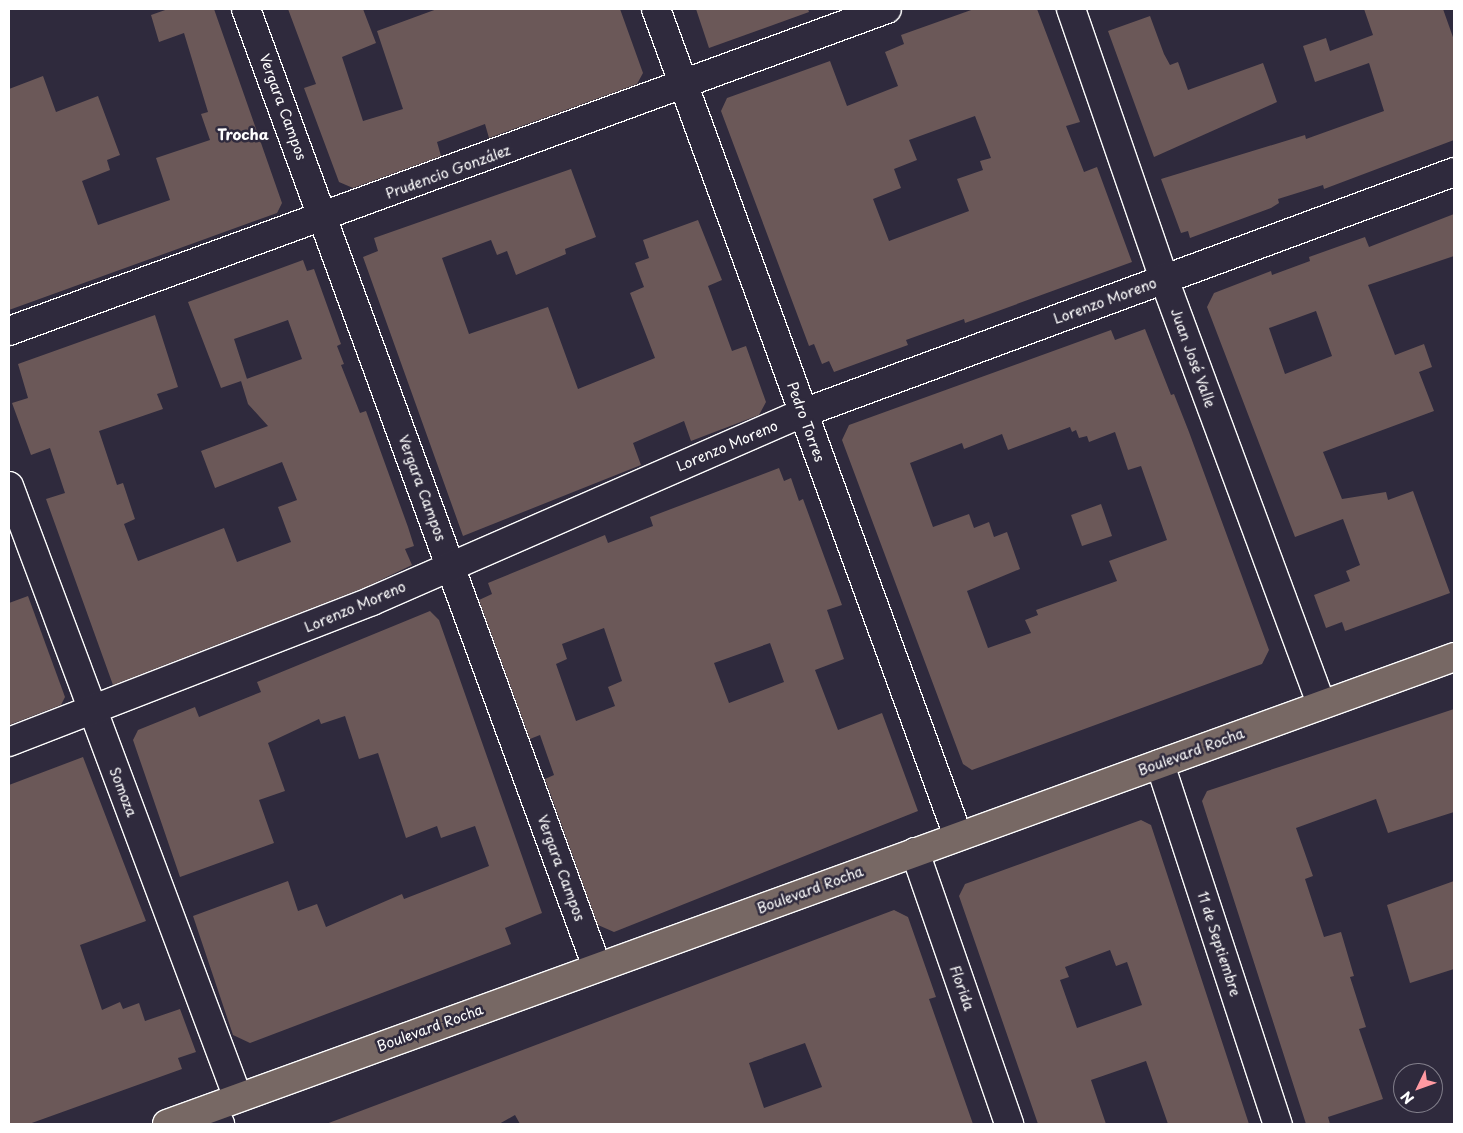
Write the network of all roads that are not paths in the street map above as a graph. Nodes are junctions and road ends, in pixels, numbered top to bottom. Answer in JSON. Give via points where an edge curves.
{"nodes":[{"id":1,"x":246,"y":9,"type":"edge"},
{"id":2,"x":656,"y":9,"type":"edge"},
{"id":3,"x":887,"y":9,"type":"edge"},
{"id":4,"x":1071,"y":9,"type":"edge"},
{"id":5,"x":683,"y":85,"type":"junction"},
{"id":6,"x":1454,"y":172,"type":"edge"},
{"id":7,"x":323,"y":218,"type":"junction"},
{"id":8,"x":1164,"y":279,"type":"junction"},
{"id":9,"x":9,"y":331,"type":"edge"},
{"id":10,"x":803,"y":413,"type":"junction"},
{"id":11,"x":9,"y":486,"type":"edge"},
{"id":12,"x":450,"y":566,"type":"junction"},
{"id":13,"x":1454,"y":657,"type":"edge"},
{"id":14,"x":1321,"y":704,"type":"junction"},
{"id":15,"x":93,"y":712,"type":"junction"},
{"id":16,"x":9,"y":742,"type":"edge"},
{"id":17,"x":1160,"y":764,"type":"junction"},
{"id":18,"x":958,"y":836,"type":"junction"},
{"id":19,"x":915,"y":852,"type":"junction"},
{"id":20,"x":597,"y":967,"type":"junction"},
{"id":21,"x":238,"y":1098,"type":"junction"},
{"id":22,"x":216,"y":1116,"type":"edge"},
{"id":23,"x":167,"y":1124,"type":"edge"},
{"id":24,"x":1009,"y":1124,"type":"edge"},
{"id":25,"x":1278,"y":1124,"type":"edge"}],
"edges":[{"from":1,"to":7,"type":"street","name":"Vergara Campos"},
{"from":2,"to":5,"type":"street","name":"Pedro Torres"},
{"from":3,"to":5,"type":"street","name":"Prudencio González"},
{"from":4,"to":8,"type":"street","name":"Juan José Valle"},
{"from":5,"to":7,"type":"street","name":"Prudencio González"},
{"from":5,"to":10,"type":"street","name":"Pedro Torres"},
{"from":6,"to":8,"type":"street","name":"Lorenzo Moreno"},
{"from":7,"to":9,"type":"street","name":"Prudencio González"},
{"from":7,"to":12,"type":"street","name":"Vergara Campos"},
{"from":8,"to":10,"type":"street","name":"Lorenzo Moreno"},
{"from":8,"to":14,"type":"street","name":"Juan José Valle"},
{"from":10,"to":12,"type":"street","name":"Lorenzo Moreno"},
{"from":10,"to":18,"type":"street","name":"Pedro Torres"},
{"from":11,"to":15,"type":"street","name":"Somoza"},
{"from":12,"to":15,"type":"street","name":"Lorenzo Moreno","via":[[372,601]]},
{"from":12,"to":20,"type":"street","name":"Vergara Campos"},
{"from":13,"to":14,"type":"main road","name":"Boulevard Rocha"},
{"from":14,"to":17,"type":"main road","name":"Boulevard Rocha"},
{"from":15,"to":16,"type":"street","name":"Lorenzo Moreno"},
{"from":15,"to":21,"type":"street","name":"Somoza"},
{"from":17,"to":18,"type":"main road","name":"Boulevard Rocha"},
{"from":17,"to":25,"type":"street","name":"11 de Septiembre"},
{"from":18,"to":19,"type":"main road","name":"Boulevard Rocha"},
{"from":19,"to":20,"type":"main road","name":"Boulevard Rocha"},
{"from":19,"to":24,"type":"street","name":"Florida"},
{"from":20,"to":21,"type":"main road","name":"Boulevard Rocha"},
{"from":21,"to":22,"type":"main road","name":"Boulevard Rocha"},
{"from":22,"to":23,"type":"main road","name":"Boulevard Rocha"}]}
